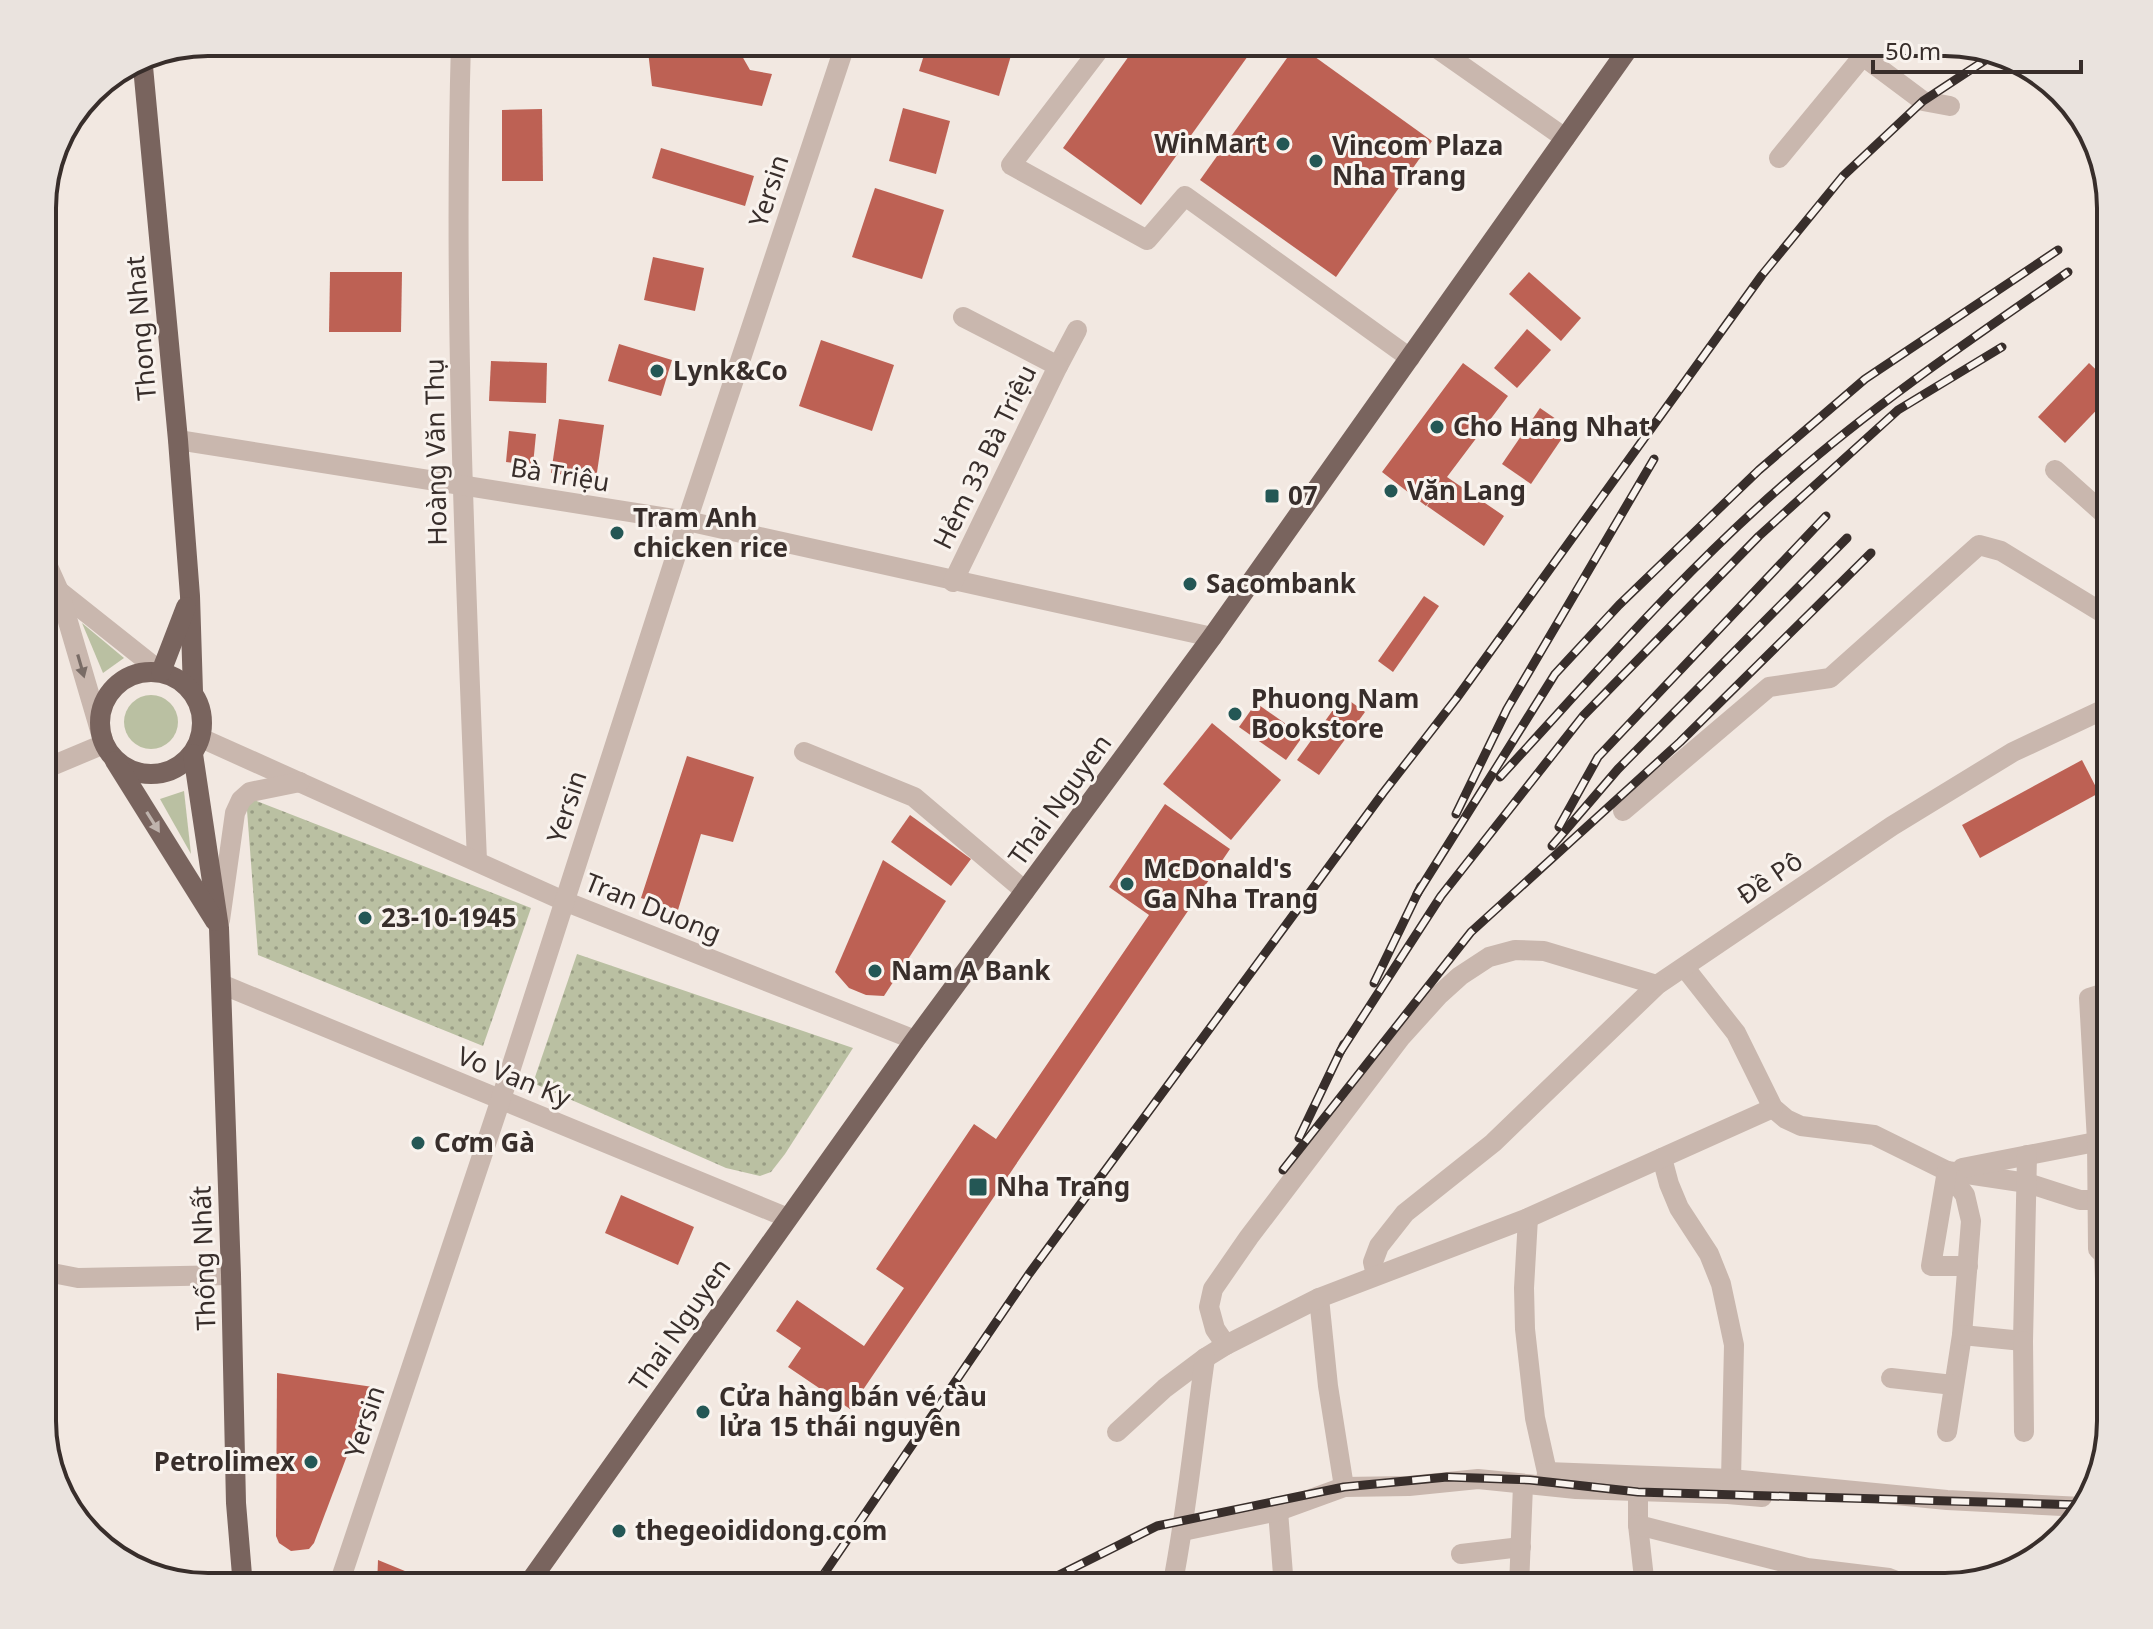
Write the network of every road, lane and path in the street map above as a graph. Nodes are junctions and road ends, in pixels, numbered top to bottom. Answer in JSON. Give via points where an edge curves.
{"nodes":[{"id":1,"x":461,"y":56,"type":"edge"},
{"id":2,"x":841,"y":56,"type":"edge"},
{"id":3,"x":1094,"y":56,"type":"edge"},
{"id":4,"x":1448,"y":56,"type":"edge"},
{"id":5,"x":1623,"y":56,"type":"edge"},
{"id":6,"x":1863,"y":56,"type":"joint"},
{"id":7,"x":143,"y":71,"type":"edge"},
{"id":8,"x":1950,"y":106,"type":"dead end"},
{"id":9,"x":1565,"y":138,"type":"junction"},
{"id":10,"x":1779,"y":158,"type":"dead end"},
{"id":11,"x":963,"y":317,"type":"dead end"},
{"id":12,"x":1077,"y":330,"type":"dead end"},
{"id":13,"x":1410,"y":358,"type":"junction"},
{"id":14,"x":1058,"y":366,"type":"junction"},
{"id":15,"x":178,"y":440,"type":"junction"},
{"id":16,"x":2055,"y":470,"type":"dead end"},
{"id":17,"x":462,"y":485,"type":"junction"},
{"id":18,"x":2097,"y":508,"type":"edge"},
{"id":19,"x":687,"y":521,"type":"junction"},
{"id":20,"x":953,"y":582,"type":"junction"},
{"id":21,"x":56,"y":584,"type":"edge"},
{"id":22,"x":59,"y":591,"type":"junction"},
{"id":23,"x":190,"y":596,"type":"junction"},
{"id":24,"x":2097,"y":608,"type":"edge"},
{"id":25,"x":1212,"y":637,"type":"junction"},
{"id":26,"x":161,"y":672,"type":"junction"},
{"id":27,"x":193,"y":692,"type":"junction"},
{"id":28,"x":2097,"y":713,"type":"edge"},
{"id":29,"x":197,"y":746,"type":"junction"},
{"id":30,"x":108,"y":750,"type":"junction"},
{"id":31,"x":804,"y":752,"type":"dead end"},
{"id":32,"x":56,"y":766,"type":"edge"},
{"id":33,"x":300,"y":782,"type":"junction"},
{"id":34,"x":1623,"y":811,"type":"dead end"},
{"id":35,"x":477,"y":861,"type":"junction"},
{"id":36,"x":1025,"y":891,"type":"junction"},
{"id":37,"x":564,"y":901,"type":"junction"},
{"id":38,"x":219,"y":928,"type":"junction"},
{"id":39,"x":1685,"y":968,"type":"junction"},
{"id":40,"x":221,"y":984,"type":"junction"},
{"id":41,"x":1657,"y":985,"type":"junction"},
{"id":42,"x":2097,"y":995,"type":"edge"},
{"id":43,"x":915,"y":1040,"type":"junction"},
{"id":44,"x":2097,"y":1074,"type":"edge"},
{"id":45,"x":501,"y":1099,"type":"junction"},
{"id":46,"x":1773,"y":1108,"type":"junction"},
{"id":47,"x":2097,"y":1141,"type":"edge"},
{"id":48,"x":2027,"y":1155,"type":"junction"},
{"id":49,"x":1662,"y":1158,"type":"junction"},
{"id":50,"x":1947,"y":1171,"type":"junction"},
{"id":51,"x":2027,"y":1183,"type":"junction"},
{"id":52,"x":2097,"y":1200,"type":"edge"},
{"id":53,"x":788,"y":1218,"type":"junction"},
{"id":54,"x":1528,"y":1218,"type":"junction"},
{"id":55,"x":1968,"y":1266,"type":"junction"},
{"id":56,"x":56,"y":1274,"type":"edge"},
{"id":57,"x":231,"y":1275,"type":"junction"},
{"id":58,"x":1376,"y":1275,"type":"junction"},
{"id":59,"x":1319,"y":1298,"type":"junction"},
{"id":60,"x":1962,"y":1335,"type":"junction"},
{"id":61,"x":2023,"y":1341,"type":"junction"},
{"id":62,"x":1226,"y":1345,"type":"junction"},
{"id":63,"x":1205,"y":1358,"type":"junction"},
{"id":64,"x":1891,"y":1378,"type":"dead end"},
{"id":65,"x":1953,"y":1385,"type":"junction"},
{"id":66,"x":1117,"y":1432,"type":"dead end"},
{"id":67,"x":1947,"y":1432,"type":"dead end"},
{"id":68,"x":2024,"y":1432,"type":"dead end"},
{"id":69,"x":1546,"y":1479,"type":"junction"},
{"id":70,"x":1523,"y":1485,"type":"junction"},
{"id":71,"x":1730,"y":1486,"type":"junction"},
{"id":72,"x":1344,"y":1487,"type":"junction"},
{"id":73,"x":1638,"y":1492,"type":"junction"},
{"id":74,"x":1762,"y":1497,"type":"dead end"},
{"id":75,"x":2071,"y":1506,"type":"edge"},
{"id":76,"x":1278,"y":1511,"type":"junction"},
{"id":77,"x":1638,"y":1525,"type":"junction"},
{"id":78,"x":1183,"y":1531,"type":"junction"},
{"id":79,"x":1521,"y":1547,"type":"junction"},
{"id":80,"x":1461,"y":1554,"type":"dead end"},
{"id":81,"x":242,"y":1573,"type":"edge"},
{"id":82,"x":343,"y":1573,"type":"edge"},
{"id":83,"x":536,"y":1573,"type":"edge"},
{"id":84,"x":1175,"y":1573,"type":"edge"},
{"id":85,"x":1283,"y":1573,"type":"edge"},
{"id":86,"x":1520,"y":1573,"type":"edge"},
{"id":87,"x":1643,"y":1573,"type":"edge"},
{"id":88,"x":1793,"y":1573,"type":"edge"}],
"edges":[{"from":1,"to":17,"type":"street","name":"Hoàng Văn Thụ"},
{"from":2,"to":19,"type":"street","name":"Yersin"},
{"from":3,"to":13,"type":"street","via":[[1011,165],[1147,240],[1185,196]]},
{"from":4,"to":9,"type":"street"},
{"from":5,"to":9,"type":"main road","name":"Thai Nguyen"},
{"from":6,"to":8,"type":"street","via":[[1923,101]]},
{"from":6,"to":10,"type":"street"},
{"from":7,"to":15,"type":"main road","name":"Thong Nhat"},
{"from":9,"to":13,"type":"main road","name":"Thai Nguyen"},
{"from":11,"to":14,"type":"street","name":"Hẻm 33 Bà Triệu"},
{"from":12,"to":14,"type":"street"},
{"from":13,"to":25,"type":"main road","name":"Thai Nguyen"},
{"from":14,"to":20,"type":"street","name":"Hẻm 33 Bà Triệu"},
{"from":15,"to":17,"type":"street","name":"Bà Triệu"},
{"from":15,"to":23,"type":"main road","name":"Thong Nhat"},
{"from":16,"to":18,"type":"street"},
{"from":17,"to":19,"type":"street","name":"Bà Triệu"},
{"from":17,"to":35,"type":"street","name":"Hoàng Văn Thụ"},
{"from":19,"to":20,"type":"street","name":"Bà Triệu"},
{"from":19,"to":37,"type":"street","name":"Yersin"},
{"from":20,"to":25,"type":"street","name":"Bà Triệu"},
{"from":21,"to":22,"type":"street"},
{"from":22,"to":26,"type":"street"},
{"from":22,"to":30,"type":"street","one_way":true},
{"from":23,"to":26,"type":"main road","name":"Thong Nhat"},
{"from":23,"to":27,"type":"main road","name":"Thong Nhat"},
{"from":24,"to":34,"type":"street","via":[[2001,551],[1979,545],[1830,678],[1769,687]]},
{"from":25,"to":36,"type":"main road","name":"Thai Nguyen"},
{"from":26,"to":27,"type":"main road"},
{"from":26,"to":30,"type":"main road","via":[[132,675],[109,694],[100,719]]},
{"from":27,"to":29,"type":"main road","name":"Thống Nhất","via":[[203,722]]},
{"from":28,"to":39,"type":"street","name":"Đề Pô","via":[[2013,752],[1892,826]]},
{"from":29,"to":30,"type":"main road","via":[[182,765],[152,775],[136,773]]},
{"from":29,"to":33,"type":"street","name":"Tran Duong"},
{"from":29,"to":38,"type":"main road","name":"Thống Nhất"},
{"from":30,"to":32,"type":"street"},
{"from":30,"to":38,"type":"main road","name":"Thống Nhất","one_way":true},
{"from":31,"to":36,"type":"street","via":[[914,797]]},
{"from":33,"to":35,"type":"street","name":"Tran Duong"},
{"from":33,"to":38,"type":"street","via":[[250,792],[241,800]]},
{"from":35,"to":37,"type":"street","name":"Tran Duong"},
{"from":36,"to":43,"type":"main road","name":"Thai Nguyen"},
{"from":37,"to":43,"type":"street","name":"Tran Duong"},
{"from":37,"to":45,"type":"street","name":"Yersin"},
{"from":38,"to":40,"type":"main road","name":"Thống Nhất"},
{"from":39,"to":41,"type":"street","name":"Đề Pô"},
{"from":39,"to":46,"type":"street","via":[[1736,1033]]},
{"from":40,"to":45,"type":"street","name":"Vo Van Ky"},
{"from":40,"to":57,"type":"main road","name":"Thống Nhất"},
{"from":41,"to":58,"type":"street","name":"Đề Pô","via":[[1493,1143],[1405,1213],[1379,1246],[1373,1262]]},
{"from":41,"to":62,"type":"street","via":[[1544,951],[1515,950],[1489,957],[1460,976],[1401,1037],[1213,1289],[1209,1307]]},
{"from":42,"to":44,"type":"street","via":[[2089,998]]},
{"from":43,"to":53,"type":"main road","name":"Thai Nguyen"},
{"from":45,"to":53,"type":"street","name":"Vo Van Ky"},
{"from":45,"to":82,"type":"street","name":"Yersin"},
{"from":46,"to":49,"type":"street"},
{"from":46,"to":50,"type":"street","via":[[1801,1126],[1874,1135]]},
{"from":47,"to":48,"type":"street"},
{"from":48,"to":50,"type":"street"},
{"from":48,"to":51,"type":"street"},
{"from":49,"to":54,"type":"street"},
{"from":49,"to":71,"type":"street","via":[[1679,1208],[1709,1254],[1721,1284],[1734,1345]]},
{"from":50,"to":51,"type":"street"},
{"from":50,"to":55,"type":"street","via":[[1965,1195],[1971,1221]]},
{"from":50,"to":55,"type":"street","via":[[1931,1266]]},
{"from":51,"to":52,"type":"street","via":[[2080,1200]]},
{"from":51,"to":61,"type":"street"},
{"from":53,"to":83,"type":"main road","name":"Thai Nguyen"},
{"from":54,"to":58,"type":"street"},
{"from":54,"to":69,"type":"street","via":[[1525,1329]]},
{"from":55,"to":60,"type":"street"},
{"from":56,"to":57,"type":"street","via":[[78,1278]]},
{"from":57,"to":81,"type":"main road","name":"Thống Nhất"},
{"from":58,"to":59,"type":"street"},
{"from":59,"to":62,"type":"street"},
{"from":59,"to":72,"type":"street"},
{"from":60,"to":61,"type":"street"},
{"from":60,"to":65,"type":"street"},
{"from":61,"to":68,"type":"street"},
{"from":62,"to":63,"type":"street"},
{"from":63,"to":66,"type":"street"},
{"from":63,"to":78,"type":"street"},
{"from":64,"to":65,"type":"street"},
{"from":65,"to":67,"type":"street"},
{"from":69,"to":70,"type":"street"},
{"from":69,"to":71,"type":"street"},
{"from":69,"to":73,"type":"street"},
{"from":70,"to":72,"type":"street","via":[[1478,1479]]},
{"from":70,"to":79,"type":"street"},
{"from":71,"to":73,"type":"street"},
{"from":71,"to":74,"type":"street"},
{"from":71,"to":75,"type":"street"},
{"from":72,"to":76,"type":"street"},
{"from":73,"to":77,"type":"street"},
{"from":76,"to":78,"type":"street"},
{"from":76,"to":85,"type":"street"},
{"from":77,"to":87,"type":"street"},
{"from":77,"to":88,"type":"street"},
{"from":78,"to":84,"type":"street"},
{"from":79,"to":80,"type":"street"},
{"from":79,"to":86,"type":"street"}]}
